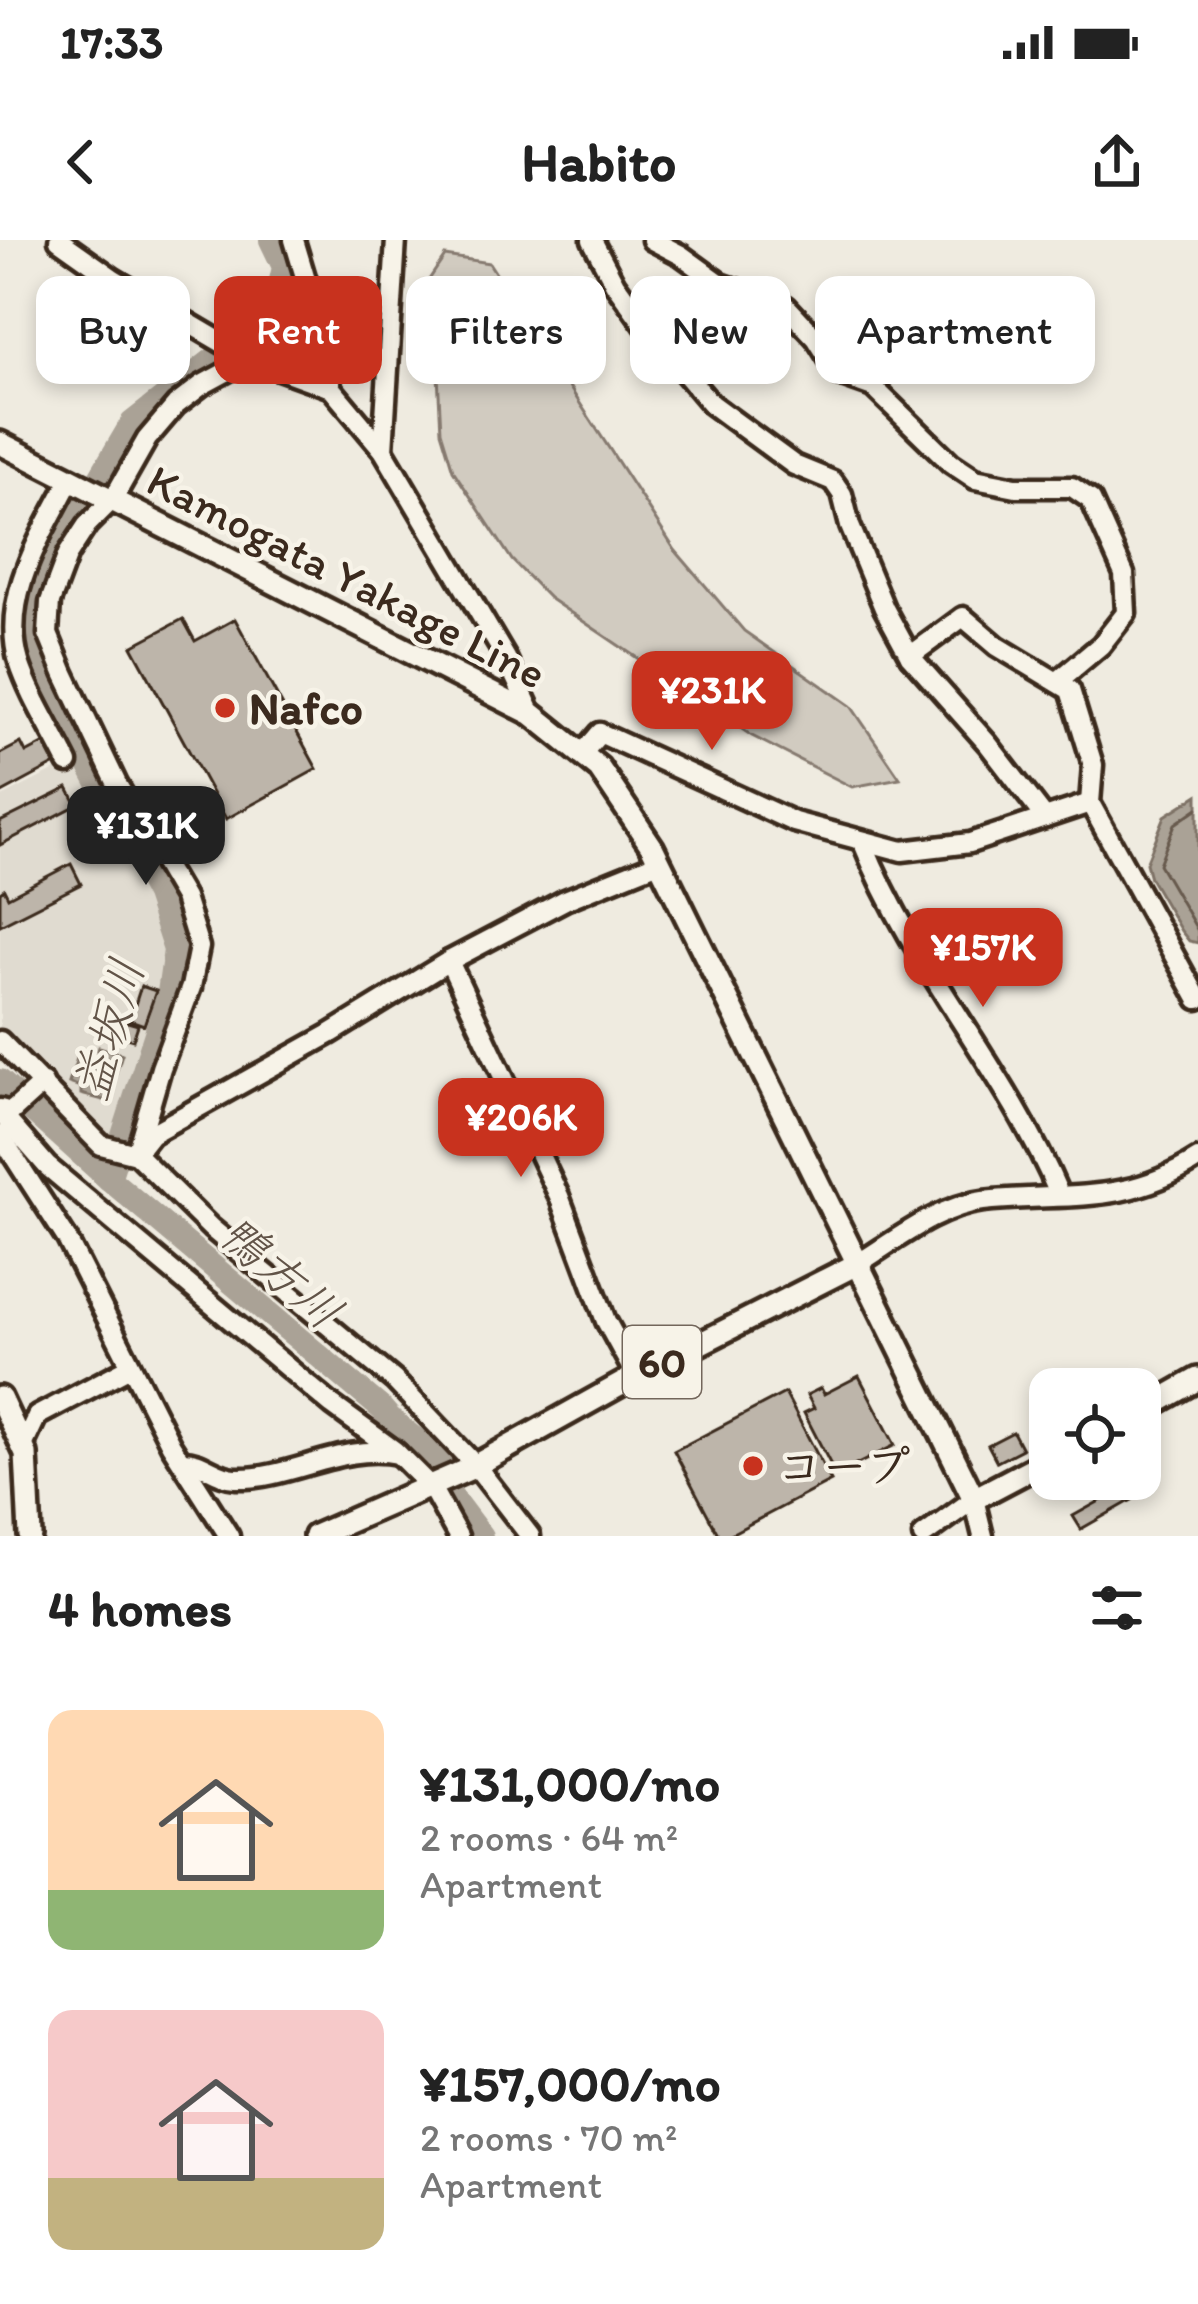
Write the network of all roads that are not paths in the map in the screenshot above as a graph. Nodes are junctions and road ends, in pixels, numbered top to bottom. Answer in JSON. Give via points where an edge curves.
{"nodes":[{"id":1,"x":59,"y":240,"type":"edge"},
{"id":2,"x":396,"y":240,"type":"edge"},
{"id":3,"x":592,"y":240,"type":"edge"},
{"id":4,"x":652,"y":240,"type":"edge"},
{"id":5,"x":297,"y":246,"type":"edge"},
{"id":6,"x":301,"y":276,"type":"edge"},
{"id":7,"x":214,"y":337,"type":"edge"},
{"id":8,"x":214,"y":378,"type":"edge"},
{"id":9,"x":320,"y":384,"type":"edge"},
{"id":10,"x":331,"y":388,"type":"junction"},
{"id":11,"x":0,"y":442,"type":"edge"},
{"id":12,"x":383,"y":450,"type":"junction"},
{"id":13,"x":76,"y":481,"type":"junction"},
{"id":14,"x":110,"y":498,"type":"junction"},
{"id":15,"x":48,"y":634,"type":"junction"},
{"id":16,"x":16,"y":638,"type":"junction"},
{"id":17,"x":910,"y":656,"type":"junction"},
{"id":18,"x":1057,"y":682,"type":"junction"},
{"id":19,"x":532,"y":714,"type":"junction"},
{"id":20,"x":583,"y":753,"type":"junction"},
{"id":21,"x":68,"y":763,"type":"dead end"},
{"id":22,"x":1090,"y":802,"type":"junction"},
{"id":23,"x":1045,"y":818,"type":"junction"},
{"id":24,"x":863,"y":843,"type":"junction"},
{"id":25,"x":659,"y":862,"type":"junction"},
{"id":26,"x":449,"y":961,"type":"junction"},
{"id":27,"x":1198,"y":999,"type":"edge"},
{"id":28,"x":0,"y":1041,"type":"edge"},
{"id":29,"x":39,"y":1086,"type":"junction"},
{"id":30,"x":4,"y":1111,"type":"edge"},
{"id":31,"x":0,"y":1135,"type":"edge"},
{"id":32,"x":135,"y":1154,"type":"junction"},
{"id":33,"x":1198,"y":1159,"type":"edge"},
{"id":34,"x":1059,"y":1195,"type":"junction"},
{"id":35,"x":859,"y":1263,"type":"junction"},
{"id":36,"x":130,"y":1367,"type":"junction"},
{"id":37,"x":636,"y":1376,"type":"junction"},
{"id":38,"x":1198,"y":1379,"type":"edge"},
{"id":39,"x":0,"y":1398,"type":"edge"},
{"id":40,"x":1161,"y":1400,"type":"edge"},
{"id":41,"x":23,"y":1446,"type":"junction"},
{"id":42,"x":400,"y":1455,"type":"junction"},
{"id":43,"x":182,"y":1461,"type":"junction"},
{"id":44,"x":472,"y":1467,"type":"junction"},
{"id":45,"x":1029,"y":1471,"type":"edge"},
{"id":46,"x":431,"y":1487,"type":"junction"},
{"id":47,"x":974,"y":1499,"type":"junction"},
{"id":48,"x":30,"y":1536,"type":"edge"},
{"id":49,"x":229,"y":1536,"type":"edge"},
{"id":50,"x":315,"y":1536,"type":"edge"},
{"id":51,"x":458,"y":1536,"type":"edge"},
{"id":52,"x":530,"y":1536,"type":"edge"},
{"id":53,"x":923,"y":1536,"type":"edge"},
{"id":54,"x":983,"y":1536,"type":"edge"}],
"edges":[{"from":1,"to":7,"type":"street"},
{"from":2,"to":12,"type":"street"},
{"from":3,"to":17,"type":"street","via":[[626,299],[712,404],[794,465],[833,481]]},
{"from":4,"to":18,"type":"street","via":[[721,284],[785,306],[839,374],[873,387],[975,478],[1072,487],[1091,500],[1124,574],[1126,614]]},
{"from":5,"to":6,"type":"street"},
{"from":5,"to":10,"type":"street"},
{"from":8,"to":14,"type":"street","via":[[176,405]]},
{"from":9,"to":10,"type":"street"},
{"from":10,"to":12,"type":"street"},
{"from":11,"to":13,"type":"main road","name":"Kamogata Yakage Line"},
{"from":12,"to":19,"type":"street"},
{"from":13,"to":14,"type":"main road","name":"Kamogata Yakage Line"},
{"from":13,"to":16,"type":"street","via":[[18,584]]},
{"from":14,"to":15,"type":"street","via":[[68,554]]},
{"from":14,"to":19,"type":"main road","name":"Kamogata Yakage Line"},
{"from":15,"to":16,"type":"street"},
{"from":15,"to":32,"type":"street","via":[[117,784],[184,898],[199,947]]},
{"from":16,"to":21,"type":"street","via":[[19,665]]},
{"from":17,"to":18,"type":"street","via":[[963,617]]},
{"from":17,"to":23,"type":"street"},
{"from":18,"to":22,"type":"street","via":[[1070,690],[1093,765]]},
{"from":19,"to":20,"type":"main road","name":"Kamogata Yakage Line"},
{"from":20,"to":24,"type":"street","via":[[600,733],[794,822]]},
{"from":20,"to":25,"type":"main road","name":"Kamogata Yakage Line","via":[[625,802]]},
{"from":22,"to":23,"type":"street"},
{"from":22,"to":27,"type":"street"},
{"from":23,"to":24,"type":"street","via":[[970,843],[902,851]]},
{"from":24,"to":34,"type":"street","via":[[907,934],[1037,1143]]},
{"from":25,"to":26,"type":"street"},
{"from":25,"to":35,"type":"main road","name":"Kamogata Yakage Line"},
{"from":26,"to":32,"type":"street","via":[[151,1134]]},
{"from":26,"to":37,"type":"street"},
{"from":28,"to":29,"type":"street"},
{"from":29,"to":30,"type":"street"},
{"from":29,"to":32,"type":"street","via":[[101,1145]]},
{"from":30,"to":42,"type":"street","via":[[47,1166]]},
{"from":31,"to":36,"type":"street","via":[[67,1239]]},
{"from":32,"to":44,"type":"street","via":[[394,1380]]},
{"from":33,"to":34,"type":"street","via":[[1124,1192]]},
{"from":34,"to":35,"type":"street","via":[[964,1205]]},
{"from":35,"to":37,"type":"main road","number":"60"},
{"from":35,"to":47,"type":"main road","name":"Kamogata Yakage Line"},
{"from":36,"to":41,"type":"street","via":[[37,1416]]},
{"from":36,"to":43,"type":"street"},
{"from":37,"to":44,"type":"main road","number":"60"},
{"from":38,"to":40,"type":"main road"},
{"from":39,"to":41,"type":"main road"},
{"from":41,"to":48,"type":"main road"},
{"from":42,"to":43,"type":"street","via":[[368,1452],[232,1478]]},
{"from":42,"to":46,"type":"street"},
{"from":43,"to":49,"type":"street"},
{"from":44,"to":46,"type":"main road","number":"60"},
{"from":44,"to":52,"type":"street"},
{"from":45,"to":47,"type":"main road"},
{"from":46,"to":50,"type":"main road","number":"60"},
{"from":46,"to":51,"type":"street"},
{"from":47,"to":53,"type":"street"},
{"from":47,"to":54,"type":"street"}]}
